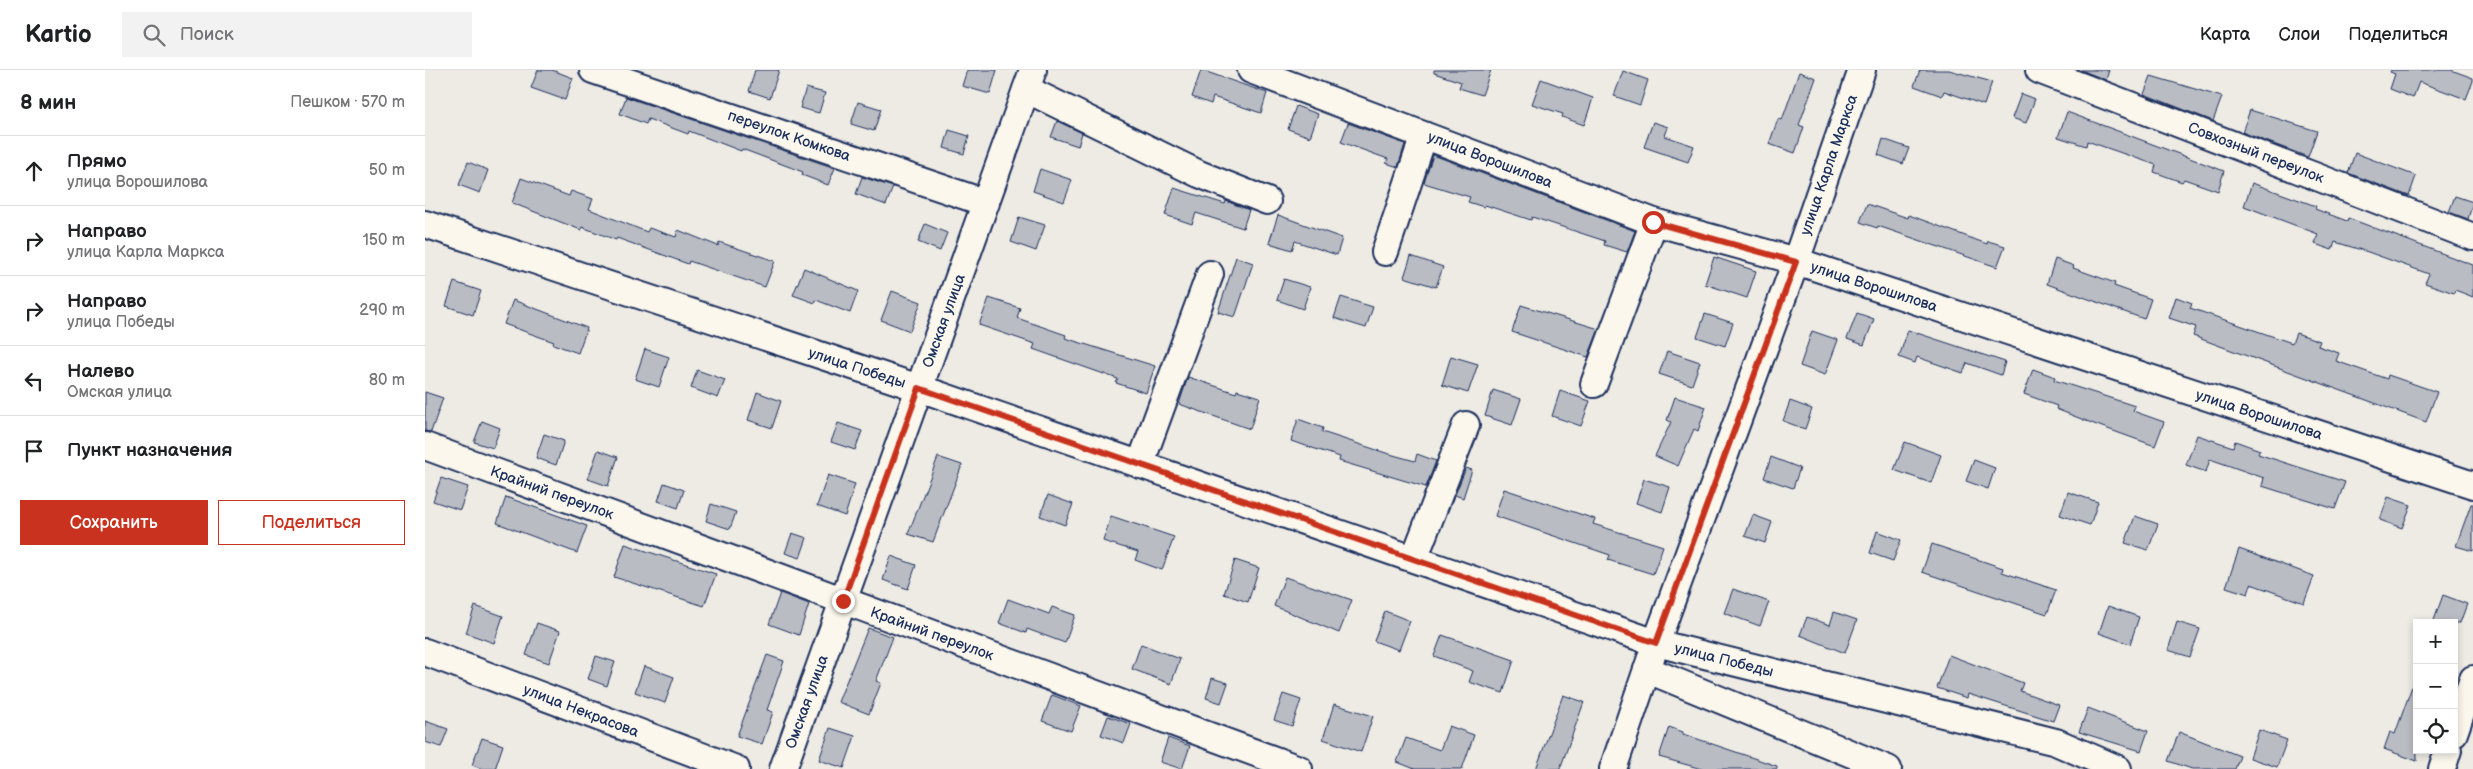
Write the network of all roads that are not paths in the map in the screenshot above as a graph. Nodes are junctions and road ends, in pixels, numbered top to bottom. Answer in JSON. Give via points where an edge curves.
{"nodes":[{"id":1,"x":593,"y":70,"type":"edge"},
{"id":2,"x":1251,"y":70,"type":"edge"},
{"id":3,"x":1862,"y":70,"type":"edge"},
{"id":4,"x":2039,"y":70,"type":"edge"},
{"id":5,"x":1030,"y":80,"type":"edge"},
{"id":6,"x":1424,"y":135,"type":"junction"},
{"id":7,"x":1267,"y":201,"type":"dead end"},
{"id":8,"x":986,"y":203,"type":"junction"},
{"id":9,"x":1653,"y":222,"type":"junction"},
{"id":10,"x":425,"y":224,"type":"edge"},
{"id":11,"x":2473,"y":237,"type":"edge"},
{"id":12,"x":1385,"y":252,"type":"dead end"},
{"id":13,"x":1796,"y":262,"type":"junction"},
{"id":14,"x":1210,"y":274,"type":"dead end"},
{"id":15,"x":1594,"y":384,"type":"dead end"},
{"id":16,"x":919,"y":388,"type":"junction"},
{"id":17,"x":1466,"y":425,"type":"dead end"},
{"id":18,"x":425,"y":446,"type":"edge"},
{"id":19,"x":1140,"y":465,"type":"junction"},
{"id":20,"x":2473,"y":485,"type":"edge"},
{"id":21,"x":1414,"y":559,"type":"junction"},
{"id":22,"x":843,"y":601,"type":"junction"},
{"id":23,"x":1656,"y":643,"type":"junction"},
{"id":24,"x":425,"y":652,"type":"edge"},
{"id":25,"x":1648,"y":670,"type":"junction"},
{"id":26,"x":2473,"y":679,"type":"edge"},
{"id":27,"x":2458,"y":722,"type":"edge"},
{"id":28,"x":2448,"y":754,"type":"edge"},
{"id":29,"x":736,"y":769,"type":"edge"},
{"id":30,"x":783,"y":769,"type":"edge"},
{"id":31,"x":1299,"y":769,"type":"edge"},
{"id":32,"x":1613,"y":769,"type":"edge"},
{"id":33,"x":1887,"y":769,"type":"edge"},
{"id":34,"x":2118,"y":769,"type":"edge"},
{"id":35,"x":2442,"y":769,"type":"edge"}],
"edges":[{"from":1,"to":8,"type":"street","name":"переулок Комкова"},
{"from":2,"to":6,"type":"street","name":"улица Ворошилова"},
{"from":3,"to":13,"type":"street","name":"улица Карла Маркса"},
{"from":4,"to":11,"type":"street","name":"Совхозный переулок"},
{"from":5,"to":7,"type":"street","via":[[1199,174]]},
{"from":5,"to":8,"type":"street","name":"Омская улица"},
{"from":6,"to":9,"type":"street","name":"улица Ворошилова"},
{"from":6,"to":12,"type":"street"},
{"from":8,"to":16,"type":"street","name":"Омская улица"},
{"from":9,"to":13,"type":"street","name":"улица Ворошилова"},
{"from":9,"to":15,"type":"street"},
{"from":10,"to":16,"type":"street","name":"улица Победы"},
{"from":13,"to":20,"type":"street","name":"улица Ворошилова"},
{"from":13,"to":23,"type":"street","name":"улица Карла Маркса"},
{"from":14,"to":19,"type":"street"},
{"from":16,"to":19,"type":"street","name":"улица Победы"},
{"from":16,"to":22,"type":"street","name":"Омская улица"},
{"from":17,"to":21,"type":"street"},
{"from":18,"to":22,"type":"street","name":"Крайний переулок"},
{"from":19,"to":21,"type":"street","name":"улица Победы"},
{"from":21,"to":23,"type":"street","name":"улица Победы"},
{"from":22,"to":30,"type":"street","name":"Омская улица"},
{"from":22,"to":31,"type":"street","name":"Крайний переулок"},
{"from":23,"to":25,"type":"street","name":"улица Карла Маркса"},
{"from":23,"to":34,"type":"street","name":"улица Победы","via":[[2056,742]]},
{"from":24,"to":29,"type":"street","name":"улица Некрасова"},
{"from":25,"to":32,"type":"street","name":"улица Карла Маркса"},
{"from":25,"to":33,"type":"street"},
{"from":26,"to":27,"type":"street"},
{"from":28,"to":35,"type":"street"}]}
